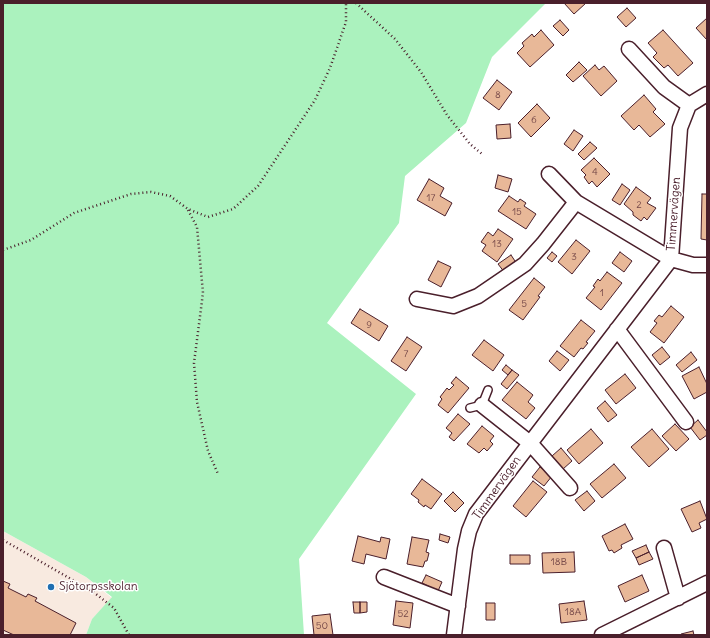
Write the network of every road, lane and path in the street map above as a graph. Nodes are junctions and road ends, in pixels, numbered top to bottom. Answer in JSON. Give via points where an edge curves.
{"nodes":[{"id":1,"x":346,"y":3,"type":"edge"},
{"id":2,"x":356,"y":3,"type":"edge"},
{"id":3,"x":629,"y":49,"type":"dead end"},
{"id":4,"x":707,"y":94,"type":"edge"},
{"id":5,"x":689,"y":105,"type":"junction"},
{"id":6,"x":482,"y":154,"type":"dead end"},
{"id":7,"x":549,"y":174,"type":"dead end"},
{"id":8,"x":576,"y":202,"type":"junction"},
{"id":9,"x":188,"y":209,"type":"junction"},
{"id":10,"x":3,"y":250,"type":"edge"},
{"id":11,"x":672,"y":258,"type":"junction"},
{"id":12,"x":707,"y":265,"type":"edge"},
{"id":13,"x":417,"y":299,"type":"dead end"},
{"id":14,"x":617,"y":329,"type":"junction"},
{"id":15,"x":488,"y":390,"type":"dead end"},
{"id":16,"x":476,"y":407,"type":"joint"},
{"id":17,"x":686,"y":422,"type":"dead end"},
{"id":18,"x":530,"y":442,"type":"junction"},
{"id":19,"x":218,"y":474,"type":"dead end"},
{"id":20,"x":570,"y":488,"type":"dead end"},
{"id":21,"x":3,"y":540,"type":"edge"},
{"id":22,"x":664,"y":548,"type":"dead end"},
{"id":23,"x":384,"y":577,"type":"dead end"},
{"id":24,"x":707,"y":583,"type":"edge"},
{"id":25,"x":678,"y":598,"type":"junction"},
{"id":26,"x":458,"y":606,"type":"junction"},
{"id":27,"x":130,"y":635,"type":"edge"},
{"id":28,"x":454,"y":635,"type":"edge"},
{"id":29,"x":602,"y":635,"type":"edge"}],
"edges":[{"from":1,"to":9,"type":"path","via":[[346,22],[315,100],[258,186],[233,209],[208,217]]},
{"from":2,"to":6,"type":"path","via":[[395,39],[421,72],[447,115],[470,144]]},
{"from":3,"to":5,"type":"street","via":[[664,87]]},
{"from":4,"to":5,"type":"street"},
{"from":5,"to":11,"type":"street","name":"Timmervägen","via":[[680,128]]},
{"from":7,"to":8,"type":"street"},
{"from":8,"to":11,"type":"street"},
{"from":8,"to":13,"type":"street","via":[[525,264],[478,296],[453,306]]},
{"from":9,"to":10,"type":"path","via":[[170,196],[151,192],[131,194],[74,213],[31,240]]},
{"from":9,"to":19,"type":"path","via":[[197,227],[203,293],[194,363],[197,402],[208,451]]},
{"from":11,"to":12,"type":"street","via":[[693,265]]},
{"from":11,"to":14,"type":"street","name":"Timmervägen"},
{"from":14,"to":17,"type":"street"},
{"from":14,"to":18,"type":"street","name":"Timmervägen"},
{"from":15,"to":16,"type":"lane"},
{"from":16,"to":18,"type":"street","name":"Timmervägen"},
{"from":18,"to":20,"type":"street","name":"Timmervägen"},
{"from":18,"to":26,"type":"street","name":"Timmervägen","via":[[476,514],[469,531]]},
{"from":21,"to":27,"type":"path","via":[[92,591],[114,608]]},
{"from":22,"to":25,"type":"street"},
{"from":23,"to":26,"type":"street"},
{"from":24,"to":25,"type":"street"},
{"from":25,"to":29,"type":"street"},
{"from":26,"to":28,"type":"street","name":"Timmervägen"}]}
